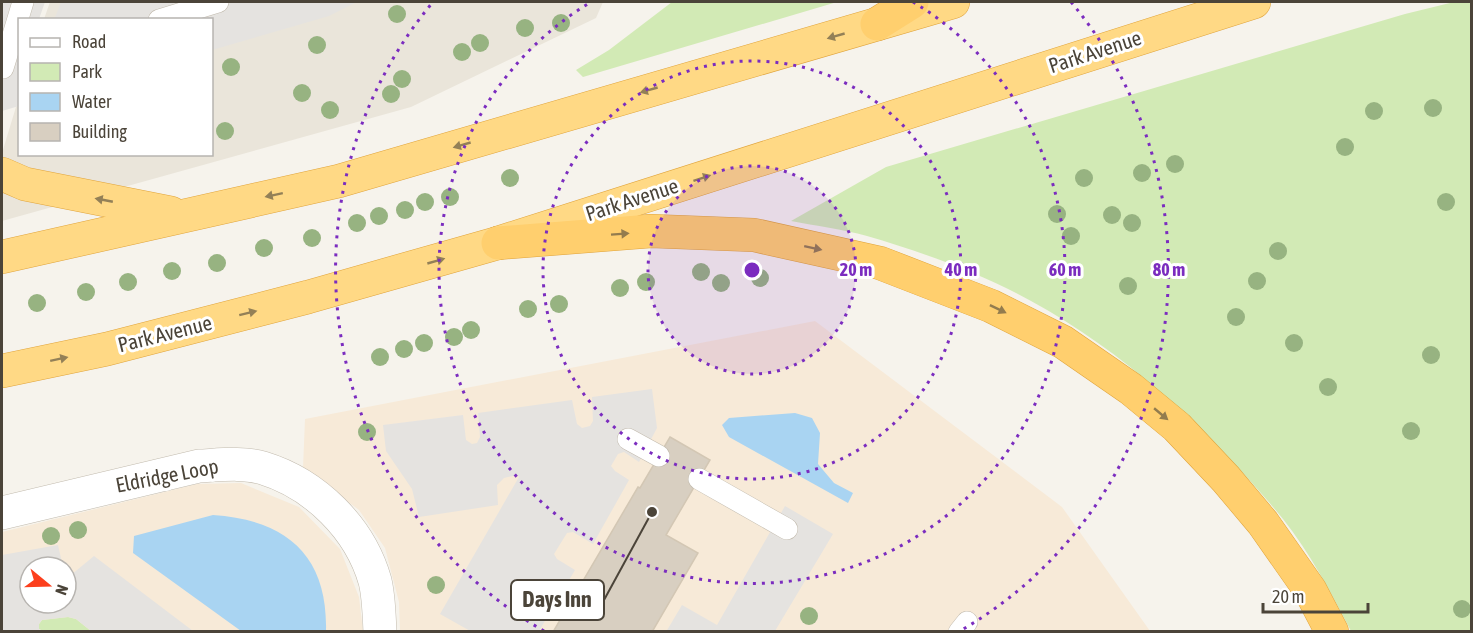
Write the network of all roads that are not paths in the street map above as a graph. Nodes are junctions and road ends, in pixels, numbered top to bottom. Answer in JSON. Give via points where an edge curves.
{"nodes":[{"id":1,"x":218,"y":2,"type":"edge"},
{"id":2,"x":912,"y":2,"type":"edge"},
{"id":3,"x":953,"y":2,"type":"edge"},
{"id":4,"x":1254,"y":2,"type":"edge"},
{"id":5,"x":15,"y":7,"type":"edge"},
{"id":6,"x":166,"y":18,"type":"edge"},
{"id":7,"x":877,"y":24,"type":"junction"},
{"id":8,"x":8,"y":66,"type":"edge"},
{"id":9,"x":2,"y":174,"type":"edge"},
{"id":10,"x":182,"y":215,"type":"junction"},
{"id":11,"x":498,"y":243,"type":"junction"},
{"id":12,"x":2,"y":257,"type":"edge"},
{"id":13,"x":2,"y":371,"type":"edge"},
{"id":14,"x":628,"y":439,"type":"dead end"},
{"id":15,"x":659,"y":456,"type":"dead end"},
{"id":16,"x":699,"y":478,"type":"dead end"},
{"id":17,"x":2,"y":513,"type":"edge"},
{"id":18,"x":787,"y":529,"type":"dead end"},
{"id":19,"x":380,"y":632,"type":"edge"},
{"id":20,"x":1332,"y":632,"type":"edge"}],
"edges":[{"from":1,"to":6,"type":"lane"},
{"from":2,"to":7,"type":"highway"},
{"from":3,"to":7,"type":"highway"},
{"from":11,"to":4,"type":"highway","name":"Park Avenue","one_way":true},
{"from":5,"to":8,"type":"lane"},
{"from":7,"to":10,"type":"highway","one_way":true,"via":[[339,181]]},
{"from":10,"to":9,"type":"highway","one_way":true,"via":[[25,184]]},
{"from":10,"to":12,"type":"highway"},
{"from":13,"to":11,"type":"highway","name":"Park Avenue","one_way":true,"via":[[107,349]]},
{"from":11,"to":20,"type":"highway","one_way":true,"via":[[651,231],[754,236],[880,263],[991,306],[1063,342],[1131,388],[1176,427],[1263,523],[1310,590]]},
{"from":14,"to":15,"type":"lane"},
{"from":16,"to":18,"type":"lane"},
{"from":17,"to":19,"type":"street","name":"Eldridge Loop","via":[[199,466],[262,468],[315,493],[349,530],[375,582]]}]}
